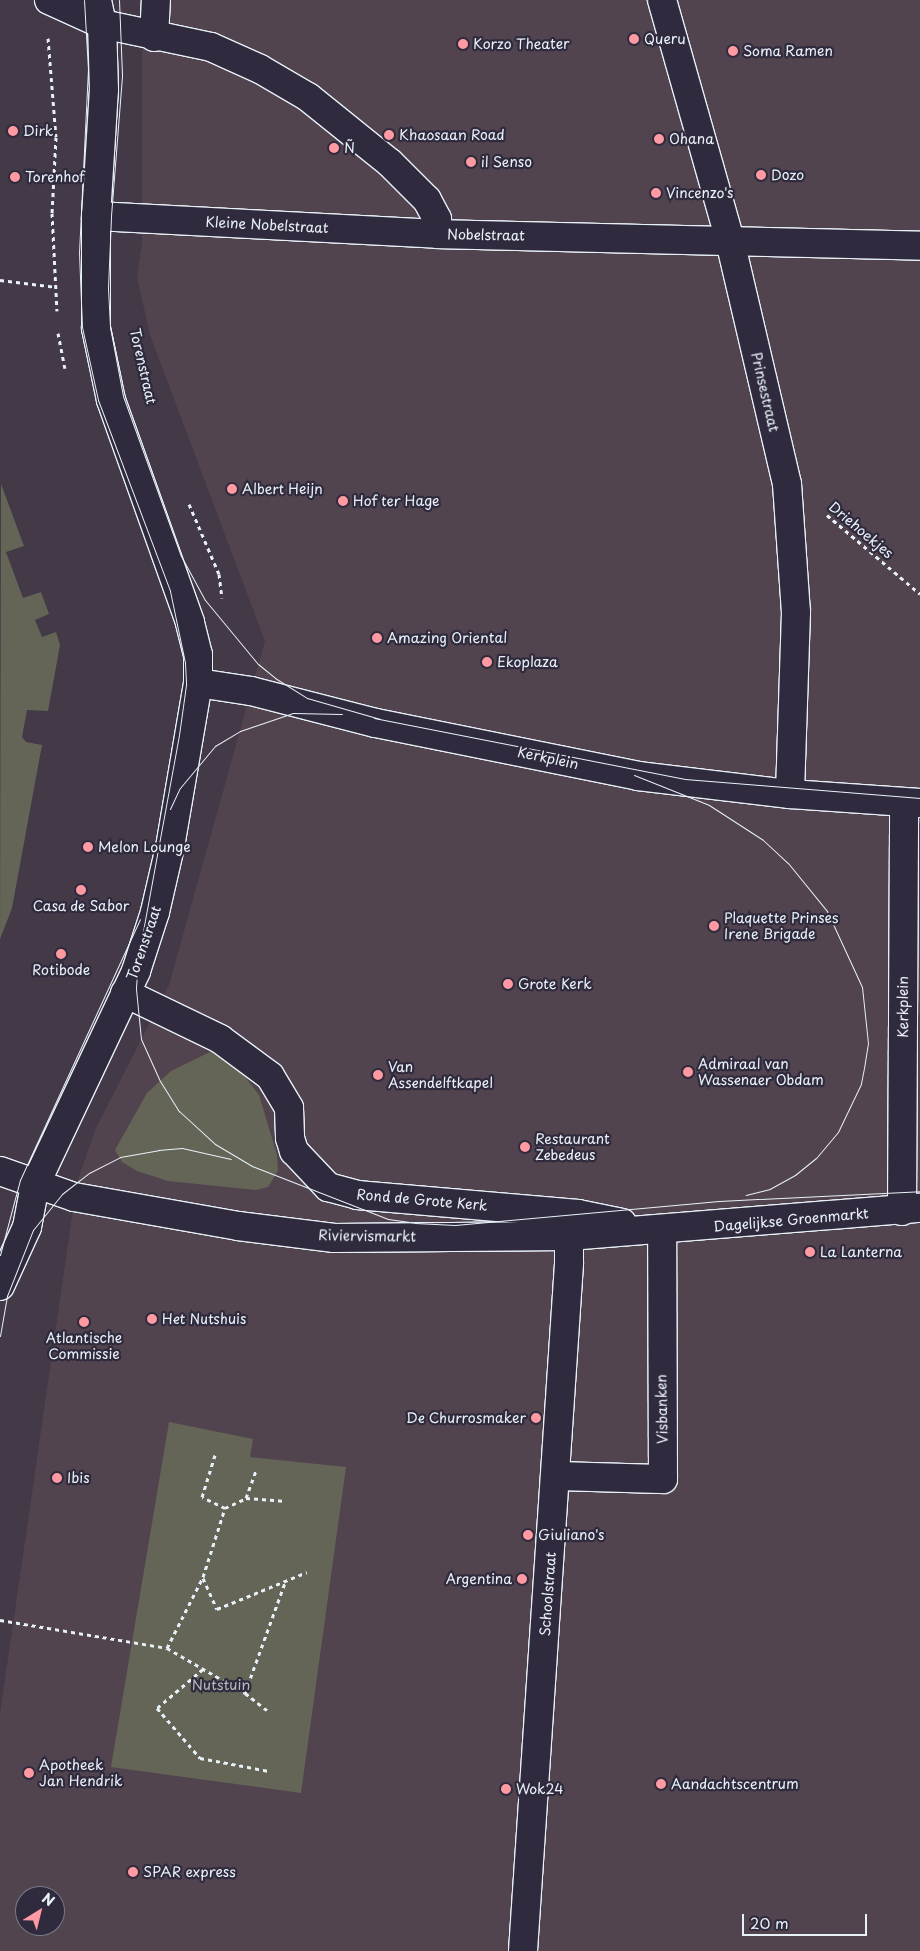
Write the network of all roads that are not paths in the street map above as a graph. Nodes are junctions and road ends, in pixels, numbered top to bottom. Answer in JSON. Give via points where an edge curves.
{"nodes":[{"id":1,"x":49,"y":0,"type":"edge"},
{"id":2,"x":156,"y":0,"type":"edge"},
{"id":3,"x":662,"y":0,"type":"edge"},
{"id":4,"x":99,"y":12,"type":"edge"},
{"id":5,"x":167,"y":39,"type":"junction"},
{"id":6,"x":96,"y":216,"type":"junction"},
{"id":7,"x":438,"y":234,"type":"junction"},
{"id":8,"x":730,"y":241,"type":"junction"},
{"id":9,"x":920,"y":246,"type":"edge"},
{"id":10,"x":198,"y":683,"type":"junction"},
{"id":11,"x":790,"y":794,"type":"junction"},
{"id":12,"x":912,"y":803,"type":"edge"},
{"id":13,"x":125,"y":993,"type":"junction"},
{"id":14,"x":0,"y":1171,"type":"edge"},
{"id":15,"x":35,"y":1185,"type":"junction"},
{"id":16,"x":911,"y":1210,"type":"edge"},
{"id":17,"x":662,"y":1231,"type":"junction"},
{"id":18,"x":569,"y":1236,"type":"junction"},
{"id":19,"x":0,"y":1262,"type":"edge"},
{"id":20,"x":0,"y":1286,"type":"edge"},
{"id":21,"x":555,"y":1476,"type":"junction"},
{"id":22,"x":523,"y":1951,"type":"edge"}],
"edges":[{"from":1,"to":4,"type":"street","name":"Nobelstraat"},
{"from":2,"to":5,"type":"street"},
{"from":3,"to":8,"type":"street","name":"Prinsestraat"},
{"from":4,"to":5,"type":"street","name":"Nobelstraat"},
{"from":4,"to":6,"type":"street","name":"Torenstraat","via":[[104,90]]},
{"from":5,"to":7,"type":"street","name":"Nobelstraat","via":[[220,51],[260,69],[308,97],[390,163],[427,200],[437,219]]},
{"from":6,"to":7,"type":"street","name":"Kleine Nobelstraat"},
{"from":6,"to":10,"type":"street","name":"Torenstraat","via":[[96,328],[111,400],[188,614],[198,656]]},
{"from":7,"to":8,"type":"street","name":"Nobelstraat"},
{"from":8,"to":9,"type":"street","name":"Nobelstraat"},
{"from":8,"to":11,"type":"street","name":"Prinsestraat","via":[[786,484],[796,612]]},
{"from":10,"to":11,"type":"street","name":"Kerkplein","via":[[638,776]]},
{"from":10,"to":13,"type":"street","name":"Torenstraat","via":[[170,847],[155,912],[136,971]]},
{"from":11,"to":12,"type":"street","name":"Kerkplein"},
{"from":12,"to":16,"type":"street","name":"Kerkplein"},
{"from":13,"to":15,"type":"street","name":"Torenstraat"},
{"from":13,"to":17,"type":"street","name":"Rond de Grote Kerk","via":[[220,1039],[270,1076],[289,1108],[294,1151],[328,1187],[358,1195],[578,1214]]},
{"from":14,"to":15,"type":"street","name":"Riviervismarkt"},
{"from":15,"to":18,"type":"street","name":"Riviervismarkt","via":[[74,1197],[238,1226],[334,1238]]},
{"from":15,"to":19,"type":"street","via":[[16,1210]]},
{"from":15,"to":20,"type":"street","via":[[27,1227]]},
{"from":16,"to":17,"type":"street","name":"Dagelijkse Groenmarkt"},
{"from":17,"to":18,"type":"street","name":"Riviervismarkt"},
{"from":17,"to":21,"type":"street","name":"Visbanken","via":[[663,1479]]},
{"from":18,"to":21,"type":"street","name":"Schoolstraat"},
{"from":21,"to":22,"type":"street","name":"Schoolstraat"}]}
